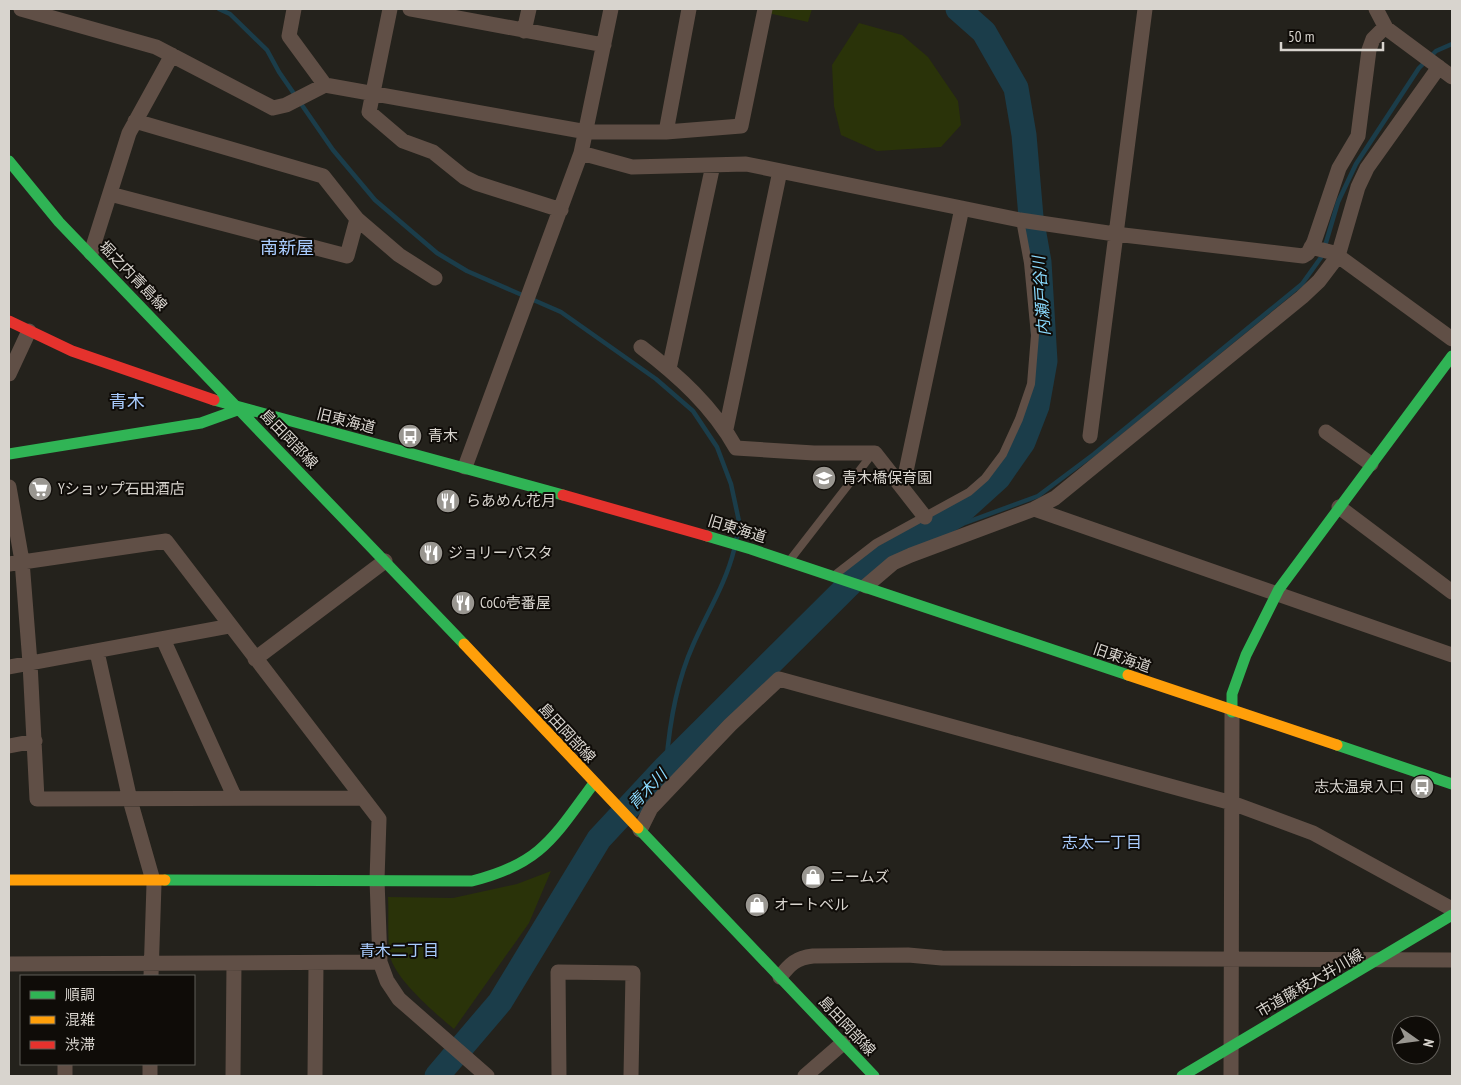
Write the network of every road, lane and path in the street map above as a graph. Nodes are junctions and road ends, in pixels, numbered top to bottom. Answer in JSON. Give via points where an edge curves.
{"nodes":[{"id":1,"x":20,"y":9,"type":"edge"},
{"id":2,"x":294,"y":9,"type":"edge"},
{"id":3,"x":390,"y":9,"type":"edge"},
{"id":4,"x":410,"y":9,"type":"edge"},
{"id":5,"x":529,"y":9,"type":"edge"},
{"id":6,"x":611,"y":9,"type":"edge"},
{"id":7,"x":689,"y":9,"type":"edge"},
{"id":8,"x":765,"y":9,"type":"edge"},
{"id":9,"x":1144,"y":9,"type":"edge"},
{"id":10,"x":1376,"y":9,"type":"edge"},
{"id":11,"x":1385,"y":27,"type":"junction"},
{"id":12,"x":524,"y":31,"type":"junction"},
{"id":13,"x":604,"y":45,"type":"junction"},
{"id":14,"x":172,"y":55,"type":"junction"},
{"id":15,"x":1438,"y":66,"type":"junction"},
{"id":16,"x":1452,"y":77,"type":"edge"},
{"id":17,"x":325,"y":85,"type":"junction"},
{"id":18,"x":373,"y":92,"type":"junction"},
{"id":19,"x":136,"y":121,"type":"junction"},
{"id":20,"x":587,"y":132,"type":"junction"},
{"id":21,"x":666,"y":132,"type":"junction"},
{"id":22,"x":581,"y":153,"type":"junction"},
{"id":23,"x":9,"y":161,"type":"edge"},
{"id":24,"x":713,"y":165,"type":"junction"},
{"id":25,"x":780,"y":171,"type":"junction"},
{"id":26,"x":110,"y":194,"type":"junction"},
{"id":27,"x":962,"y":208,"type":"junction"},
{"id":28,"x":561,"y":210,"type":"junction"},
{"id":29,"x":357,"y":219,"type":"junction"},
{"id":30,"x":1020,"y":220,"type":"junction"},
{"id":31,"x":1115,"y":234,"type":"junction"},
{"id":32,"x":1311,"y":246,"type":"junction"},
{"id":33,"x":90,"y":254,"type":"junction"},
{"id":34,"x":1336,"y":255,"type":"junction"},
{"id":35,"x":434,"y":278,"type":"dead end"},
{"id":36,"x":9,"y":321,"type":"edge"},
{"id":37,"x":29,"y":331,"type":"junction"},
{"id":38,"x":1452,"y":339,"type":"edge"},
{"id":39,"x":641,"y":347,"type":"dead end"},
{"id":40,"x":1452,"y":356,"type":"edge"},
{"id":41,"x":669,"y":369,"type":"junction"},
{"id":42,"x":9,"y":374,"type":"edge"},
{"id":43,"x":240,"y":409,"type":"junction"},
{"id":44,"x":726,"y":429,"type":"junction"},
{"id":45,"x":1326,"y":432,"type":"dead end"},
{"id":46,"x":1090,"y":436,"type":"dead end"},
{"id":47,"x":873,"y":453,"type":"junction"},
{"id":48,"x":9,"y":454,"type":"edge"},
{"id":49,"x":1371,"y":464,"type":"junction"},
{"id":50,"x":465,"y":467,"type":"junction"},
{"id":51,"x":900,"y":483,"type":"junction"},
{"id":52,"x":9,"y":487,"type":"edge"},
{"id":53,"x":1339,"y":507,"type":"junction"},
{"id":54,"x":1034,"y":509,"type":"junction"},
{"id":55,"x":925,"y":517,"type":"junction"},
{"id":56,"x":385,"y":561,"type":"junction"},
{"id":57,"x":789,"y":561,"type":"junction"},
{"id":58,"x":15,"y":562,"type":"edge"},
{"id":59,"x":834,"y":575,"type":"junction"},
{"id":60,"x":866,"y":586,"type":"junction"},
{"id":61,"x":1452,"y":592,"type":"edge"},
{"id":62,"x":1277,"y":593,"type":"junction"},
{"id":63,"x":230,"y":626,"type":"junction"},
{"id":64,"x":163,"y":640,"type":"junction"},
{"id":65,"x":97,"y":652,"type":"junction"},
{"id":66,"x":1452,"y":655,"type":"edge"},
{"id":67,"x":255,"y":659,"type":"junction"},
{"id":68,"x":30,"y":663,"type":"junction"},
{"id":69,"x":9,"y":667,"type":"edge"},
{"id":70,"x":1232,"y":712,"type":"junction"},
{"id":71,"x":35,"y":742,"type":"junction"},
{"id":72,"x":9,"y":746,"type":"edge"},
{"id":73,"x":594,"y":783,"type":"junction"},
{"id":74,"x":1452,"y":784,"type":"edge"},
{"id":75,"x":235,"y":798,"type":"junction"},
{"id":76,"x":362,"y":798,"type":"junction"},
{"id":77,"x":130,"y":800,"type":"junction"},
{"id":78,"x":1232,"y":803,"type":"junction"},
{"id":79,"x":639,"y":829,"type":"junction"},
{"id":80,"x":9,"y":880,"type":"edge"},
{"id":81,"x":153,"y":880,"type":"junction"},
{"id":82,"x":377,"y":880,"type":"junction"},
{"id":83,"x":1452,"y":909,"type":"edge"},
{"id":84,"x":1452,"y":915,"type":"edge"},
{"id":85,"x":1230,"y":959,"type":"junction"},
{"id":86,"x":1452,"y":960,"type":"edge"},
{"id":87,"x":1378,"y":961,"type":"junction"},
{"id":88,"x":380,"y":962,"type":"junction"},
{"id":89,"x":234,"y":963,"type":"junction"},
{"id":90,"x":316,"y":963,"type":"junction"},
{"id":91,"x":9,"y":964,"type":"edge"},
{"id":92,"x":151,"y":969,"type":"edge"},
{"id":93,"x":65,"y":970,"type":"edge"},
{"id":94,"x":780,"y":977,"type":"junction"},
{"id":95,"x":843,"y":1044,"type":"junction"},
{"id":96,"x":1231,"y":1046,"type":"junction"},
{"id":97,"x":482,"y":1075,"type":"edge"},
{"id":98,"x":233,"y":1076,"type":"edge"},
{"id":99,"x":316,"y":1076,"type":"edge"},
{"id":100,"x":558,"y":1076,"type":"edge"},
{"id":101,"x":631,"y":1076,"type":"edge"},
{"id":102,"x":805,"y":1076,"type":"edge"},
{"id":103,"x":874,"y":1076,"type":"edge"},
{"id":104,"x":1182,"y":1076,"type":"edge"},
{"id":105,"x":1231,"y":1076,"type":"edge"}],
"edges":[{"from":1,"to":14,"type":"street","via":[[156,47]]},
{"from":2,"to":17,"type":"street","via":[[289,36]]},
{"from":3,"to":18,"type":"street"},
{"from":4,"to":12,"type":"street"},
{"from":5,"to":12,"type":"street"},
{"from":6,"to":13,"type":"street"},
{"from":7,"to":21,"type":"street"},
{"from":8,"to":21,"type":"street","via":[[741,126]]},
{"from":9,"to":31,"type":"street"},
{"from":10,"to":11,"type":"street"},
{"from":11,"to":15,"type":"street"},
{"from":11,"to":32,"type":"street","via":[[1373,39],[1368,50],[1358,136],[1339,168]]},
{"from":12,"to":13,"type":"street"},
{"from":13,"to":20,"type":"street"},
{"from":14,"to":17,"type":"street","via":[[274,108]]},
{"from":14,"to":19,"type":"street"},
{"from":15,"to":16,"type":"street"},
{"from":15,"to":34,"type":"street","via":[[1367,168]]},
{"from":17,"to":18,"type":"street"},
{"from":18,"to":20,"type":"street"},
{"from":18,"to":28,"type":"street","via":[[369,112],[403,141],[433,152],[476,183]]},
{"from":19,"to":26,"type":"street","via":[[129,133]]},
{"from":19,"to":29,"type":"street","via":[[323,176]]},
{"from":20,"to":21,"type":"street"},
{"from":20,"to":22,"type":"street"},
{"from":22,"to":24,"type":"street","via":[[632,166]]},
{"from":22,"to":28,"type":"street"},
{"from":23,"to":33,"type":"street","name":"堀之内青島線","via":[[58,222]]},
{"from":24,"to":25,"type":"street","via":[[746,164]]},
{"from":24,"to":41,"type":"street"},
{"from":25,"to":27,"type":"street"},
{"from":25,"to":44,"type":"street"},
{"from":26,"to":29,"type":"street","via":[[347,256]]},
{"from":26,"to":33,"type":"street"},
{"from":27,"to":30,"type":"street"},
{"from":27,"to":51,"type":"street","via":[[905,476]]},
{"from":28,"to":50,"type":"street"},
{"from":29,"to":35,"type":"street","via":[[400,256]]},
{"from":30,"to":31,"type":"street"},
{"from":30,"to":55,"type":"lane","via":[[1035,335],[1031,384],[1003,454],[985,478]]},
{"from":31,"to":32,"type":"street","via":[[1294,257],[1303,256]]},
{"from":31,"to":46,"type":"street"},
{"from":32,"to":34,"type":"street"},
{"from":33,"to":43,"type":"street","name":"堀之内青島線"},
{"from":34,"to":38,"type":"street"},
{"from":34,"to":54,"type":"street","via":[[1319,281],[1302,297],[1069,487]]},
{"from":36,"to":37,"type":"street","name":"旧東海道"},
{"from":37,"to":42,"type":"street"},
{"from":37,"to":43,"type":"street","name":"旧東海道","via":[[134,374]]},
{"from":39,"to":41,"type":"street"},
{"from":40,"to":49,"type":"street"},
{"from":41,"to":44,"type":"street"},
{"from":43,"to":48,"type":"street","via":[[201,423]]},
{"from":43,"to":50,"type":"street","name":"旧東海道"},
{"from":43,"to":56,"type":"street","name":"島田岡部線"},
{"from":44,"to":47,"type":"street","via":[[736,448]]},
{"from":45,"to":49,"type":"street"},
{"from":47,"to":51,"type":"street"},
{"from":47,"to":57,"type":"lane"},
{"from":49,"to":53,"type":"street"},
{"from":50,"to":57,"type":"street","name":"旧東海道"},
{"from":51,"to":55,"type":"street"},
{"from":52,"to":58,"type":"street"},
{"from":53,"to":61,"type":"street"},
{"from":53,"to":62,"type":"street"},
{"from":54,"to":60,"type":"street","via":[[902,559]]},
{"from":54,"to":62,"type":"street"},
{"from":55,"to":59,"type":"lane","via":[[876,543]]},
{"from":56,"to":67,"type":"street"},
{"from":56,"to":73,"type":"street","name":"島田岡部線"},
{"from":57,"to":59,"type":"street","name":"旧東海道"},
{"from":58,"to":63,"type":"street","via":[[166,541]]},
{"from":58,"to":68,"type":"street"},
{"from":59,"to":60,"type":"street","name":"旧東海道"},
{"from":60,"to":70,"type":"street","name":"旧東海道"},
{"from":62,"to":66,"type":"street"},
{"from":62,"to":70,"type":"street","via":[[1237,678],[1232,694]]},
{"from":63,"to":64,"type":"street"},
{"from":63,"to":67,"type":"street"},
{"from":64,"to":65,"type":"street"},
{"from":64,"to":75,"type":"street"},
{"from":65,"to":68,"type":"street"},
{"from":65,"to":77,"type":"street"},
{"from":67,"to":76,"type":"street"},
{"from":68,"to":69,"type":"street"},
{"from":68,"to":71,"type":"street"},
{"from":70,"to":74,"type":"street","name":"旧東海道"},
{"from":70,"to":78,"type":"street"},
{"from":71,"to":72,"type":"street"},
{"from":71,"to":77,"type":"street","via":[[37,799]]},
{"from":73,"to":79,"type":"street","name":"島田岡部線"},
{"from":73,"to":82,"type":"street","via":[[548,844],[517,869],[472,881]]},
{"from":75,"to":76,"type":"street"},
{"from":75,"to":77,"type":"street"},
{"from":76,"to":82,"type":"street","via":[[379,819]]},
{"from":77,"to":81,"type":"street"},
{"from":78,"to":79,"type":"street","via":[[779,678],[651,808]]},
{"from":78,"to":83,"type":"street","via":[[1314,833]]},
{"from":78,"to":85,"type":"street"},
{"from":79,"to":94,"type":"street","name":"島田岡部線"},
{"from":80,"to":81,"type":"street"},
{"from":81,"to":82,"type":"street"},
{"from":81,"to":92,"type":"street"},
{"from":82,"to":88,"type":"street"},
{"from":84,"to":87,"type":"street","name":"市道藤枝大井川線"},
{"from":85,"to":87,"type":"street"},
{"from":85,"to":94,"type":"street","via":[[813,956],[801,957],[791,963]]},
{"from":85,"to":96,"type":"street"},
{"from":86,"to":87,"type":"street"},
{"from":87,"to":96,"type":"street","name":"市道藤枝大井川線"},
{"from":88,"to":90,"type":"street"},
{"from":88,"to":97,"type":"street","via":[[399,999]]},
{"from":89,"to":90,"type":"street"},
{"from":89,"to":92,"type":"street"},
{"from":89,"to":98,"type":"street"},
{"from":90,"to":99,"type":"street"},
{"from":91,"to":93,"type":"street"},
{"from":92,"to":93,"type":"street"},
{"from":94,"to":95,"type":"street","name":"島田岡部線"},
{"from":95,"to":102,"type":"street"},
{"from":95,"to":103,"type":"street","name":"島田岡部線"},
{"from":96,"to":104,"type":"street","name":"市道藤枝大井川線"},
{"from":96,"to":105,"type":"street"},
{"from":100,"to":101,"type":"street","via":[[558,972],[633,973]]}]}
